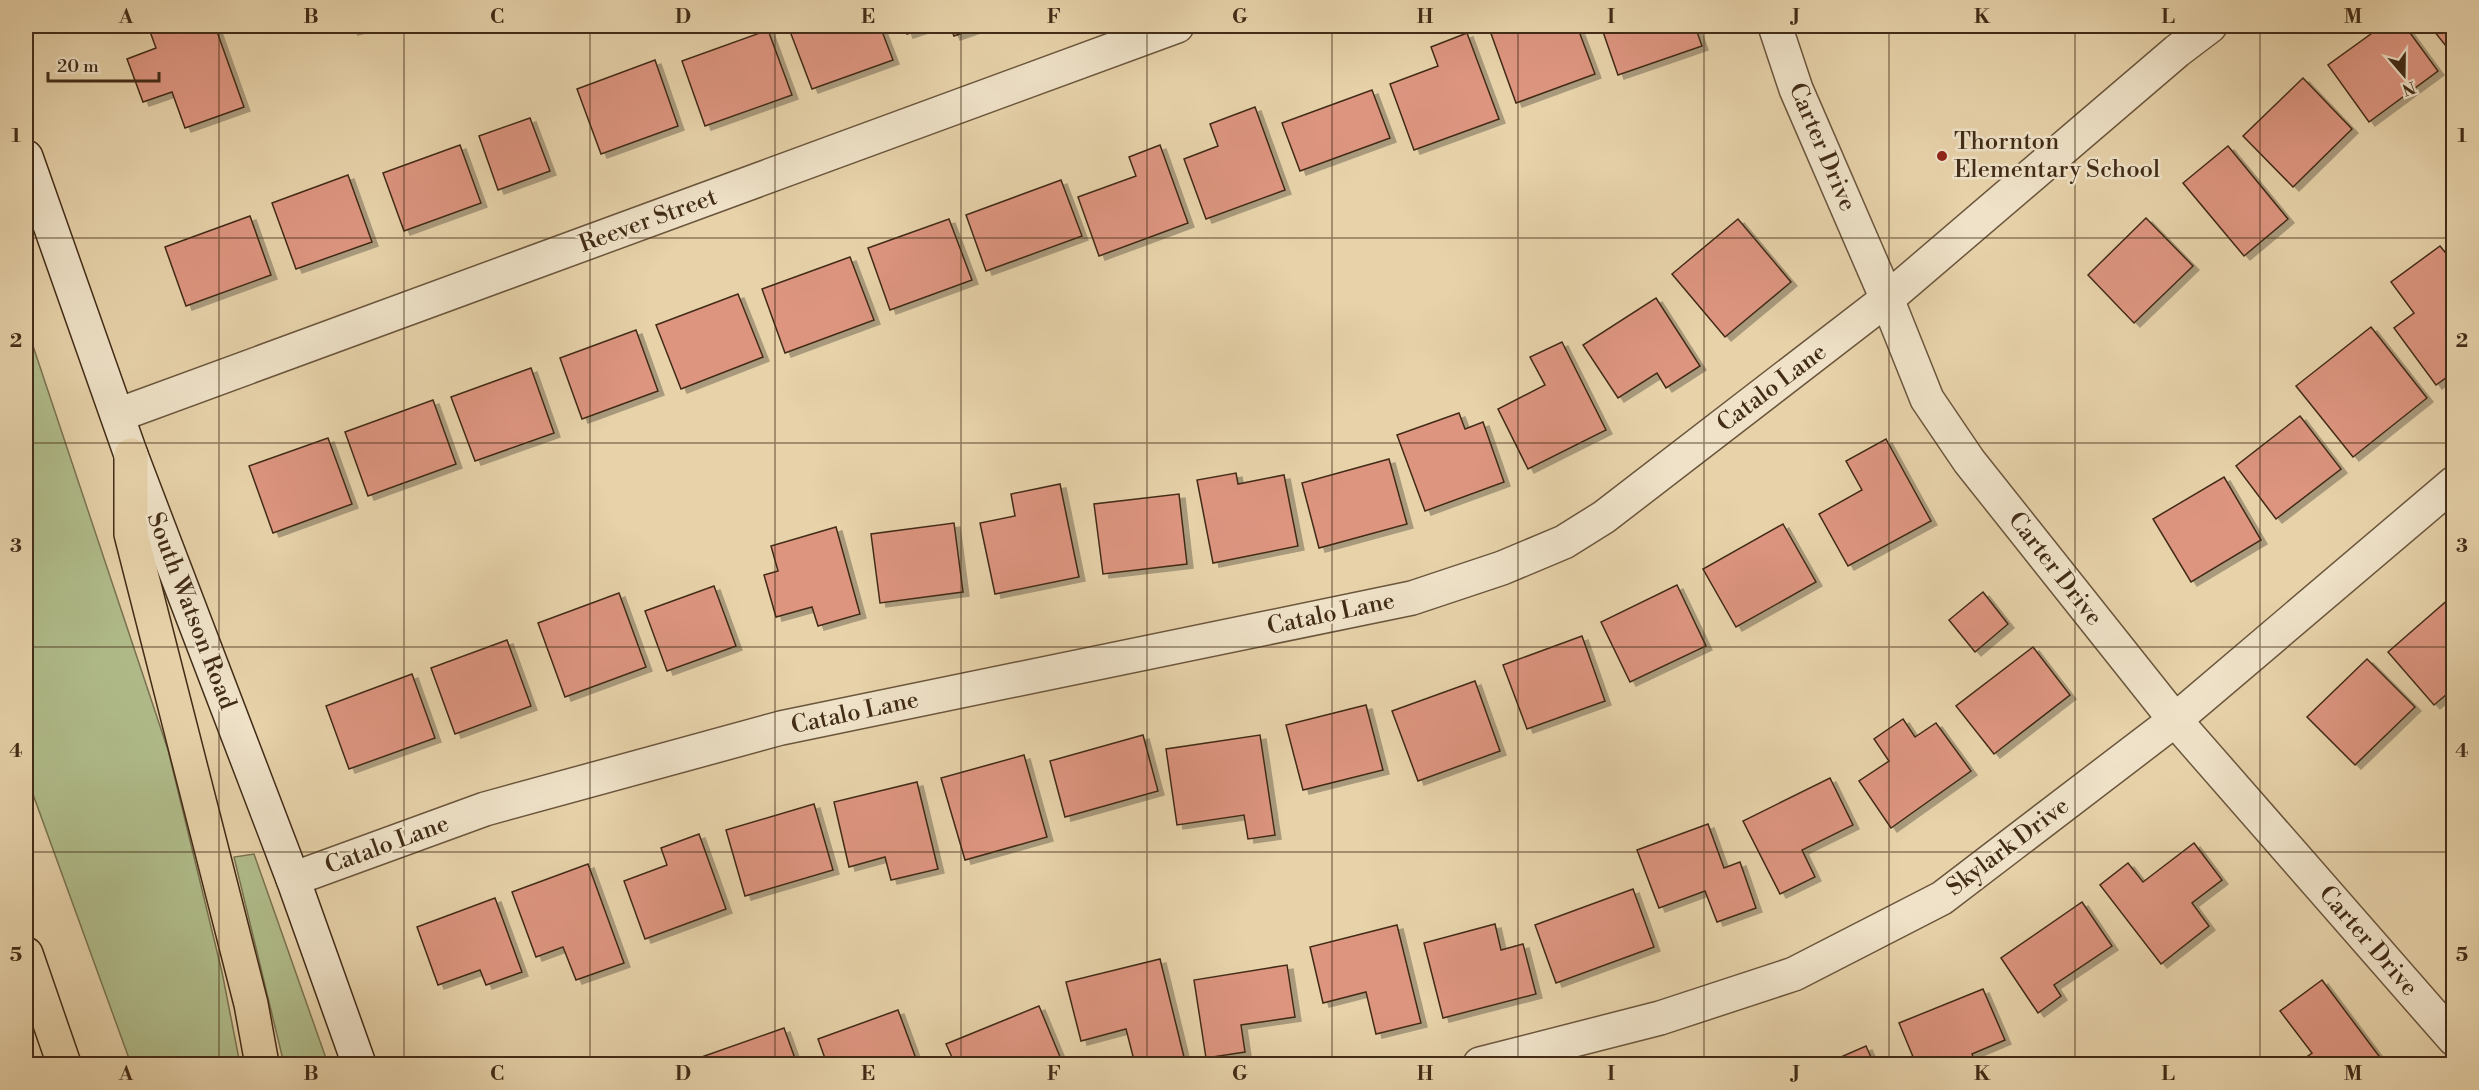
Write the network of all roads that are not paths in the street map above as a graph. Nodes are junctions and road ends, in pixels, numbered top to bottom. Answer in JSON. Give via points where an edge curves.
{"nodes":[{"id":1,"x":1177,"y":26,"type":"edge"},
{"id":2,"x":1774,"y":26,"type":"edge"},
{"id":3,"x":2210,"y":26,"type":"edge"},
{"id":4,"x":26,"y":157,"type":"edge"},
{"id":5,"x":1887,"y":299,"type":"junction"},
{"id":6,"x":118,"y":415,"type":"junction"},
{"id":7,"x":131,"y":455,"type":"junction"},
{"id":8,"x":2454,"y":483,"type":"edge"},
{"id":9,"x":2175,"y":720,"type":"junction"},
{"id":10,"x":293,"y":879,"type":"junction"},
{"id":11,"x":26,"y":954,"type":"edge"},
{"id":12,"x":2454,"y":1039,"type":"edge"},
{"id":13,"x":64,"y":1065,"type":"edge"},
{"id":14,"x":262,"y":1065,"type":"edge"},
{"id":15,"x":359,"y":1065,"type":"edge"},
{"id":16,"x":1480,"y":1065,"type":"edge"}],
"edges":[{"from":1,"to":6,"type":"street","name":"Reever Street"},
{"from":2,"to":5,"type":"street","name":"Carter Drive","via":[[1796,89]]},
{"from":3,"to":5,"type":"street","name":"Catalo Lane"},
{"from":4,"to":6,"type":"street","name":"South Watson Road"},
{"from":5,"to":9,"type":"street","name":"Carter Drive","via":[[1926,399],[1969,461]]},
{"from":5,"to":10,"type":"street","name":"Catalo Lane","via":[[1604,517],[1564,542],[1502,568],[1412,598],[781,728],[485,809]]},
{"from":6,"to":7,"type":"street","name":"South Watson Road"},
{"from":7,"to":10,"type":"street","name":"South Watson Road"},
{"from":7,"to":14,"type":"highway","via":[[131,534],[251,1004]]},
{"from":8,"to":9,"type":"street","name":"Skylark Drive"},
{"from":9,"to":12,"type":"street","name":"Carter Drive"},
{"from":9,"to":16,"type":"street","name":"Skylark Drive","via":[[1942,898],[1794,974],[1660,1018]]},
{"from":10,"to":15,"type":"street","name":"South Watson Road"},
{"from":11,"to":13,"type":"highway"}]}
